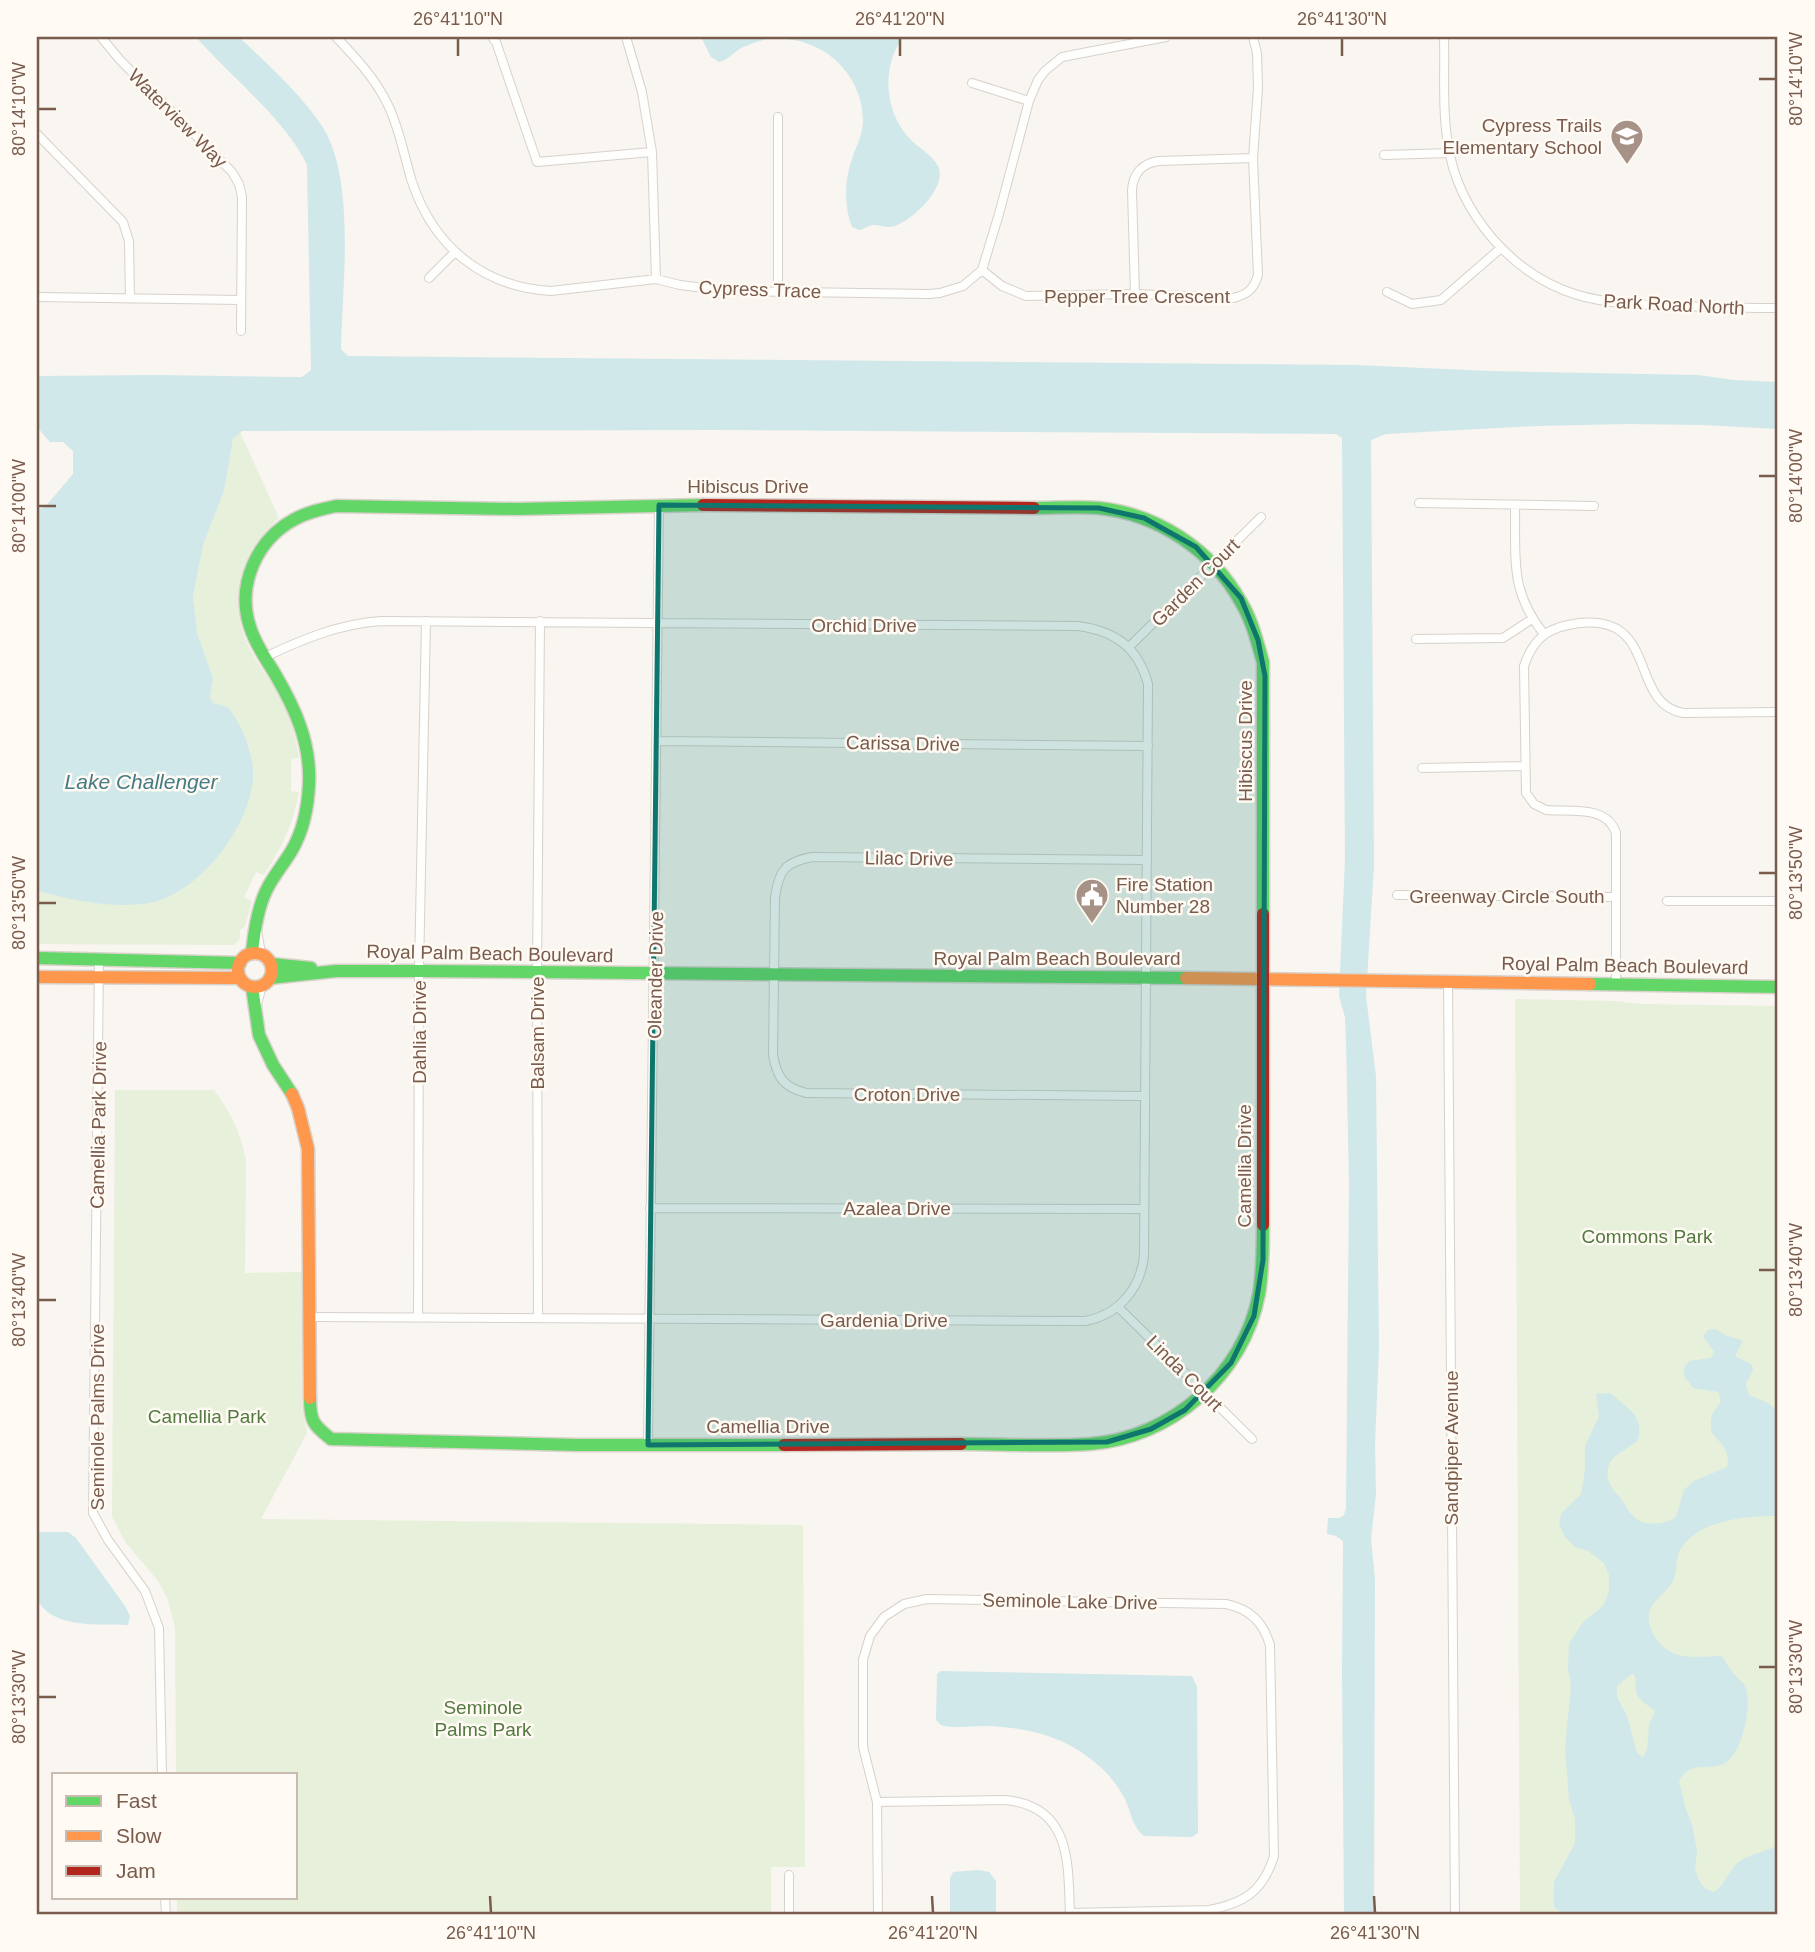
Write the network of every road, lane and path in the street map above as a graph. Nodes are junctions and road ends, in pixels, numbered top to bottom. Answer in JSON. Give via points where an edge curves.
{"nodes":[{"id":1,"x":101,"y":37,"type":"edge"},
{"id":2,"x":336,"y":37,"type":"edge"},
{"id":3,"x":492,"y":37,"type":"edge"},
{"id":4,"x":626,"y":37,"type":"edge"},
{"id":5,"x":1166,"y":37,"type":"edge"},
{"id":6,"x":1253,"y":37,"type":"edge"},
{"id":7,"x":1444,"y":37,"type":"edge"},
{"id":8,"x":972,"y":83,"type":"dead end"},
{"id":9,"x":1029,"y":101,"type":"junction"},
{"id":10,"x":778,"y":117,"type":"dead end"},
{"id":11,"x":37,"y":134,"type":"edge"},
{"id":12,"x":652,"y":152,"type":"junction"},
{"id":13,"x":1450,"y":153,"type":"junction"},
{"id":14,"x":1384,"y":155,"type":"dead end"},
{"id":15,"x":1253,"y":158,"type":"junction"},
{"id":16,"x":1501,"y":248,"type":"junction"},
{"id":17,"x":455,"y":252,"type":"junction"},
{"id":18,"x":982,"y":270,"type":"junction"},
{"id":19,"x":429,"y":278,"type":"dead end"},
{"id":20,"x":656,"y":279,"type":"junction"},
{"id":21,"x":778,"y":292,"type":"junction"},
{"id":22,"x":1387,"y":292,"type":"dead end"},
{"id":23,"x":1135,"y":294,"type":"junction"},
{"id":24,"x":37,"y":297,"type":"edge"},
{"id":25,"x":130,"y":299,"type":"junction"},
{"id":26,"x":242,"y":300,"type":"junction"},
{"id":27,"x":1778,"y":308,"type":"edge"},
{"id":28,"x":241,"y":331,"type":"dead end"},
{"id":29,"x":1419,"y":503,"type":"dead end"},
{"id":30,"x":659,"y":505,"type":"junction"},
{"id":31,"x":1515,"y":505,"type":"junction"},
{"id":32,"x":1594,"y":506,"type":"dead end"},
{"id":33,"x":1261,"y":517,"type":"dead end"},
{"id":34,"x":1213,"y":562,"type":"junction"},
{"id":35,"x":1532,"y":620,"type":"junction"},
{"id":36,"x":426,"y":621,"type":"junction"},
{"id":37,"x":540,"y":621,"type":"junction"},
{"id":38,"x":658,"y":624,"type":"junction"},
{"id":39,"x":1544,"y":634,"type":"junction"},
{"id":40,"x":1416,"y":639,"type":"dead end"},
{"id":41,"x":1129,"y":648,"type":"junction"},
{"id":42,"x":265,"y":657,"type":"junction"},
{"id":43,"x":1778,"y":712,"type":"edge"},
{"id":44,"x":658,"y":741,"type":"junction"},
{"id":45,"x":1148,"y":746,"type":"junction"},
{"id":46,"x":1525,"y":766,"type":"junction"},
{"id":47,"x":1422,"y":768,"type":"dead end"},
{"id":48,"x":1147,"y":860,"type":"junction"},
{"id":49,"x":1397,"y":895,"type":"dead end"},
{"id":50,"x":1616,"y":897,"type":"junction"},
{"id":51,"x":1667,"y":901,"type":"dead end"},
{"id":52,"x":1778,"y":901,"type":"edge"},
{"id":53,"x":256,"y":953,"type":"junction"},
{"id":54,"x":37,"y":958,"type":"edge"},
{"id":55,"x":99,"y":959,"type":"junction"},
{"id":56,"x":240,"y":962,"type":"junction"},
{"id":57,"x":419,"y":971,"type":"junction"},
{"id":58,"x":537,"y":973,"type":"junction"},
{"id":59,"x":655,"y":974,"type":"junction"},
{"id":60,"x":774,"y":975,"type":"junction"},
{"id":61,"x":99,"y":976,"type":"junction"},
{"id":62,"x":37,"y":977,"type":"edge"},
{"id":63,"x":240,"y":978,"type":"junction"},
{"id":64,"x":1144,"y":978,"type":"junction"},
{"id":65,"x":264,"y":979,"type":"junction"},
{"id":66,"x":1263,"y":979,"type":"junction"},
{"id":67,"x":1448,"y":981,"type":"junction"},
{"id":68,"x":1616,"y":985,"type":"junction"},
{"id":69,"x":1778,"y":987,"type":"edge"},
{"id":70,"x":1143,"y":1096,"type":"junction"},
{"id":71,"x":650,"y":1208,"type":"junction"},
{"id":72,"x":1143,"y":1209,"type":"junction"},
{"id":73,"x":96,"y":1292,"type":"joint"},
{"id":74,"x":1118,"y":1307,"type":"junction"},
{"id":75,"x":310,"y":1317,"type":"junction"},
{"id":76,"x":418,"y":1318,"type":"junction"},
{"id":77,"x":538,"y":1318,"type":"junction"},
{"id":78,"x":649,"y":1319,"type":"junction"},
{"id":79,"x":1205,"y":1393,"type":"junction"},
{"id":80,"x":1252,"y":1439,"type":"dead end"},
{"id":81,"x":648,"y":1445,"type":"junction"},
{"id":82,"x":163,"y":1773,"type":"edge"},
{"id":83,"x":877,"y":1802,"type":"junction"},
{"id":84,"x":789,"y":1875,"type":"dead end"},
{"id":85,"x":1070,"y":1914,"type":"edge"},
{"id":86,"x":789,"y":1915,"type":"edge"},
{"id":87,"x":878,"y":1915,"type":"edge"},
{"id":88,"x":1455,"y":1915,"type":"edge"}],
"edges":[{"from":1,"to":26,"type":"street","name":"Waterview Way","via":[[236,178],[242,197]]},
{"from":2,"to":17,"type":"street","name":"Cypress Trace","via":[[365,68],[388,105],[422,205]]},
{"from":3,"to":12,"type":"street","via":[[537,162]]},
{"from":4,"to":12,"type":"street"},
{"from":5,"to":9,"type":"street","via":[[1062,57],[1038,80]]},
{"from":6,"to":15,"type":"street","name":"Pepper Tree Crescent","via":[[1258,88]]},
{"from":7,"to":13,"type":"street","name":"Park Road North"},
{"from":8,"to":9,"type":"street"},
{"from":9,"to":18,"type":"street"},
{"from":10,"to":21,"type":"street"},
{"from":11,"to":25,"type":"street","via":[[123,222],[129,241]]},
{"from":12,"to":20,"type":"street"},
{"from":13,"to":14,"type":"street"},
{"from":13,"to":16,"type":"street","name":"Park Road North","via":[[1472,211]]},
{"from":15,"to":23,"type":"street","via":[[1159,161],[1139,169],[1132,190]]},
{"from":15,"to":23,"type":"street","name":"Pepper Tree Crescent","via":[[1258,275],[1252,288],[1233,298]]},
{"from":16,"to":22,"type":"street","via":[[1441,300],[1412,304]]},
{"from":16,"to":27,"type":"street","name":"Park Road North","via":[[1543,281],[1586,299],[1625,305]]},
{"from":17,"to":19,"type":"street"},
{"from":17,"to":20,"type":"street","name":"Cypress Trace","via":[[486,275],[534,290]]},
{"from":18,"to":21,"type":"street","name":"Cypress Trace","via":[[963,286],[940,293]]},
{"from":18,"to":23,"type":"street","name":"Pepper Tree Crescent","via":[[1002,286],[1026,296]]},
{"from":20,"to":21,"type":"street","name":"Cypress Trace","via":[[704,289]]},
{"from":24,"to":25,"type":"street"},
{"from":25,"to":26,"type":"street"},
{"from":26,"to":28,"type":"street","name":"Waterview Way"},
{"from":29,"to":31,"type":"street"},
{"from":30,"to":34,"type":"street","name":"Hibiscus Drive","via":[[1099,508],[1164,527]]},
{"from":30,"to":38,"type":"street","name":"Oleander Drive"},
{"from":30,"to":42,"type":"street","name":"Hibiscus Drive","via":[[517,509],[336,506],[300,514],[269,537],[249,575],[248,621]]},
{"from":31,"to":32,"type":"street"},
{"from":31,"to":35,"type":"street","via":[[1516,574]]},
{"from":33,"to":34,"type":"street","name":"Garden Court"},
{"from":34,"to":41,"type":"street","name":"Garden Court"},
{"from":34,"to":66,"type":"street","name":"Hibiscus Drive","via":[[1241,598],[1263,662]]},
{"from":35,"to":39,"type":"street"},
{"from":35,"to":40,"type":"street","via":[[1503,638]]},
{"from":36,"to":37,"type":"street","name":"Orchid Drive"},
{"from":36,"to":42,"type":"street","name":"Orchid Drive","via":[[355,623]]},
{"from":36,"to":57,"type":"street","name":"Dahlia Drive"},
{"from":37,"to":38,"type":"street","name":"Orchid Drive"},
{"from":37,"to":58,"type":"street","name":"Balsam Drive"},
{"from":38,"to":41,"type":"street","name":"Orchid Drive","via":[[1078,626],[1102,631]]},
{"from":38,"to":44,"type":"street","name":"Oleander Drive"},
{"from":39,"to":43,"type":"street","via":[[1586,623],[1624,633],[1638,652],[1656,695],[1676,712]]},
{"from":39,"to":46,"type":"street","via":[[1524,666]]},
{"from":41,"to":45,"type":"street","name":"Orchid Drive","via":[[1148,684]]},
{"from":42,"to":53,"type":"street","name":"Hibiscus Drive","via":[[301,725],[310,783],[296,841],[266,891]]},
{"from":44,"to":45,"type":"street","name":"Carissa Drive"},
{"from":44,"to":59,"type":"street","name":"Oleander Drive"},
{"from":45,"to":48,"type":"street","name":"Orchid Drive"},
{"from":46,"to":47,"type":"street"},
{"from":46,"to":50,"type":"street","via":[[1526,793],[1540,808],[1599,813],[1610,821],[1616,833]]},
{"from":48,"to":60,"type":"street","name":"Lilac Drive","via":[[796,860],[777,880]]},
{"from":48,"to":64,"type":"street","name":"Orchid Drive"},
{"from":49,"to":50,"type":"street","name":"Greenway Circle South"},
{"from":50,"to":68,"type":"street"},
{"from":51,"to":52,"type":"street"},
{"from":53,"to":56,"type":"street"},
{"from":53,"to":65,"type":"street"},
{"from":54,"to":55,"type":"street"},
{"from":55,"to":56,"type":"street"},
{"from":55,"to":61,"type":"street","name":"Camellia Park Drive"},
{"from":56,"to":63,"type":"street"},
{"from":57,"to":58,"type":"street","name":"Royal Palm Beach Boulevard"},
{"from":57,"to":65,"type":"street","name":"Royal Palm Beach Boulevard","via":[[336,971]]},
{"from":57,"to":76,"type":"street","name":"Dahlia Drive"},
{"from":58,"to":59,"type":"street","name":"Royal Palm Beach Boulevard"},
{"from":58,"to":77,"type":"street","name":"Balsam Drive"},
{"from":59,"to":60,"type":"street","name":"Royal Palm Beach Boulevard"},
{"from":59,"to":71,"type":"street","name":"Oleander Drive"},
{"from":60,"to":64,"type":"street","name":"Royal Palm Beach Boulevard"},
{"from":60,"to":70,"type":"street","name":"Croton Drive","via":[[773,1055],[776,1072],[792,1090]]},
{"from":61,"to":62,"type":"street"},
{"from":61,"to":63,"type":"street"},
{"from":61,"to":73,"type":"street","name":"Camellia Park Drive"},
{"from":63,"to":65,"type":"street","via":[[245,984]]},
{"from":64,"to":66,"type":"street","name":"Royal Palm Beach Boulevard"},
{"from":64,"to":70,"type":"street"},
{"from":65,"to":75,"type":"street","name":"Camellia Drive","via":[[256,1017],[264,1047],[289,1088],[308,1149]]},
{"from":66,"to":67,"type":"street","name":"Royal Palm Beach Boulevard"},
{"from":66,"to":79,"type":"street","name":"Camellia Drive","via":[[1262,1275],[1254,1317],[1243,1343]]},
{"from":67,"to":68,"type":"street","name":"Royal Palm Beach Boulevard"},
{"from":67,"to":88,"type":"street","name":"Sandpiper Avenue"},
{"from":68,"to":69,"type":"street","name":"Royal Palm Beach Boulevard"},
{"from":70,"to":72,"type":"street"},
{"from":71,"to":72,"type":"street","name":"Azalea Drive"},
{"from":71,"to":78,"type":"street","name":"Oleander Drive"},
{"from":72,"to":74,"type":"street","via":[[1141,1271],[1132,1292]]},
{"from":73,"to":82,"type":"street","name":"Seminole Palms Drive","via":[[93,1513],[145,1591],[159,1628]]},
{"from":74,"to":78,"type":"street","name":"Gardenia Drive","via":[[1085,1321]]},
{"from":74,"to":79,"type":"street","name":"Linda Court"},
{"from":75,"to":76,"type":"street","name":"Gardenia Drive"},
{"from":75,"to":81,"type":"street","name":"Camellia Drive","via":[[310,1414],[314,1427],[331,1439]]},
{"from":76,"to":77,"type":"street","name":"Gardenia Drive"},
{"from":77,"to":78,"type":"street","name":"Gardenia Drive"},
{"from":78,"to":81,"type":"street","name":"Oleander Drive"},
{"from":79,"to":80,"type":"street","name":"Linda Court"},
{"from":79,"to":81,"type":"street","name":"Camellia Drive","via":[[1151,1429],[1091,1444]]},
{"from":83,"to":85,"type":"street","name":"Seminole Lake Drive","via":[[1005,1800],[1037,1809],[1054,1823],[1064,1843]]},
{"from":83,"to":85,"type":"street","name":"Seminole Lake Drive","via":[[863,1747],[863,1660],[876,1626],[904,1604],[927,1599],[1226,1604],[1247,1611],[1262,1625],[1270,1645],[1274,1856],[1265,1878],[1250,1895],[1209,1910]]},
{"from":83,"to":87,"type":"street"},
{"from":84,"to":86,"type":"street"}]}
